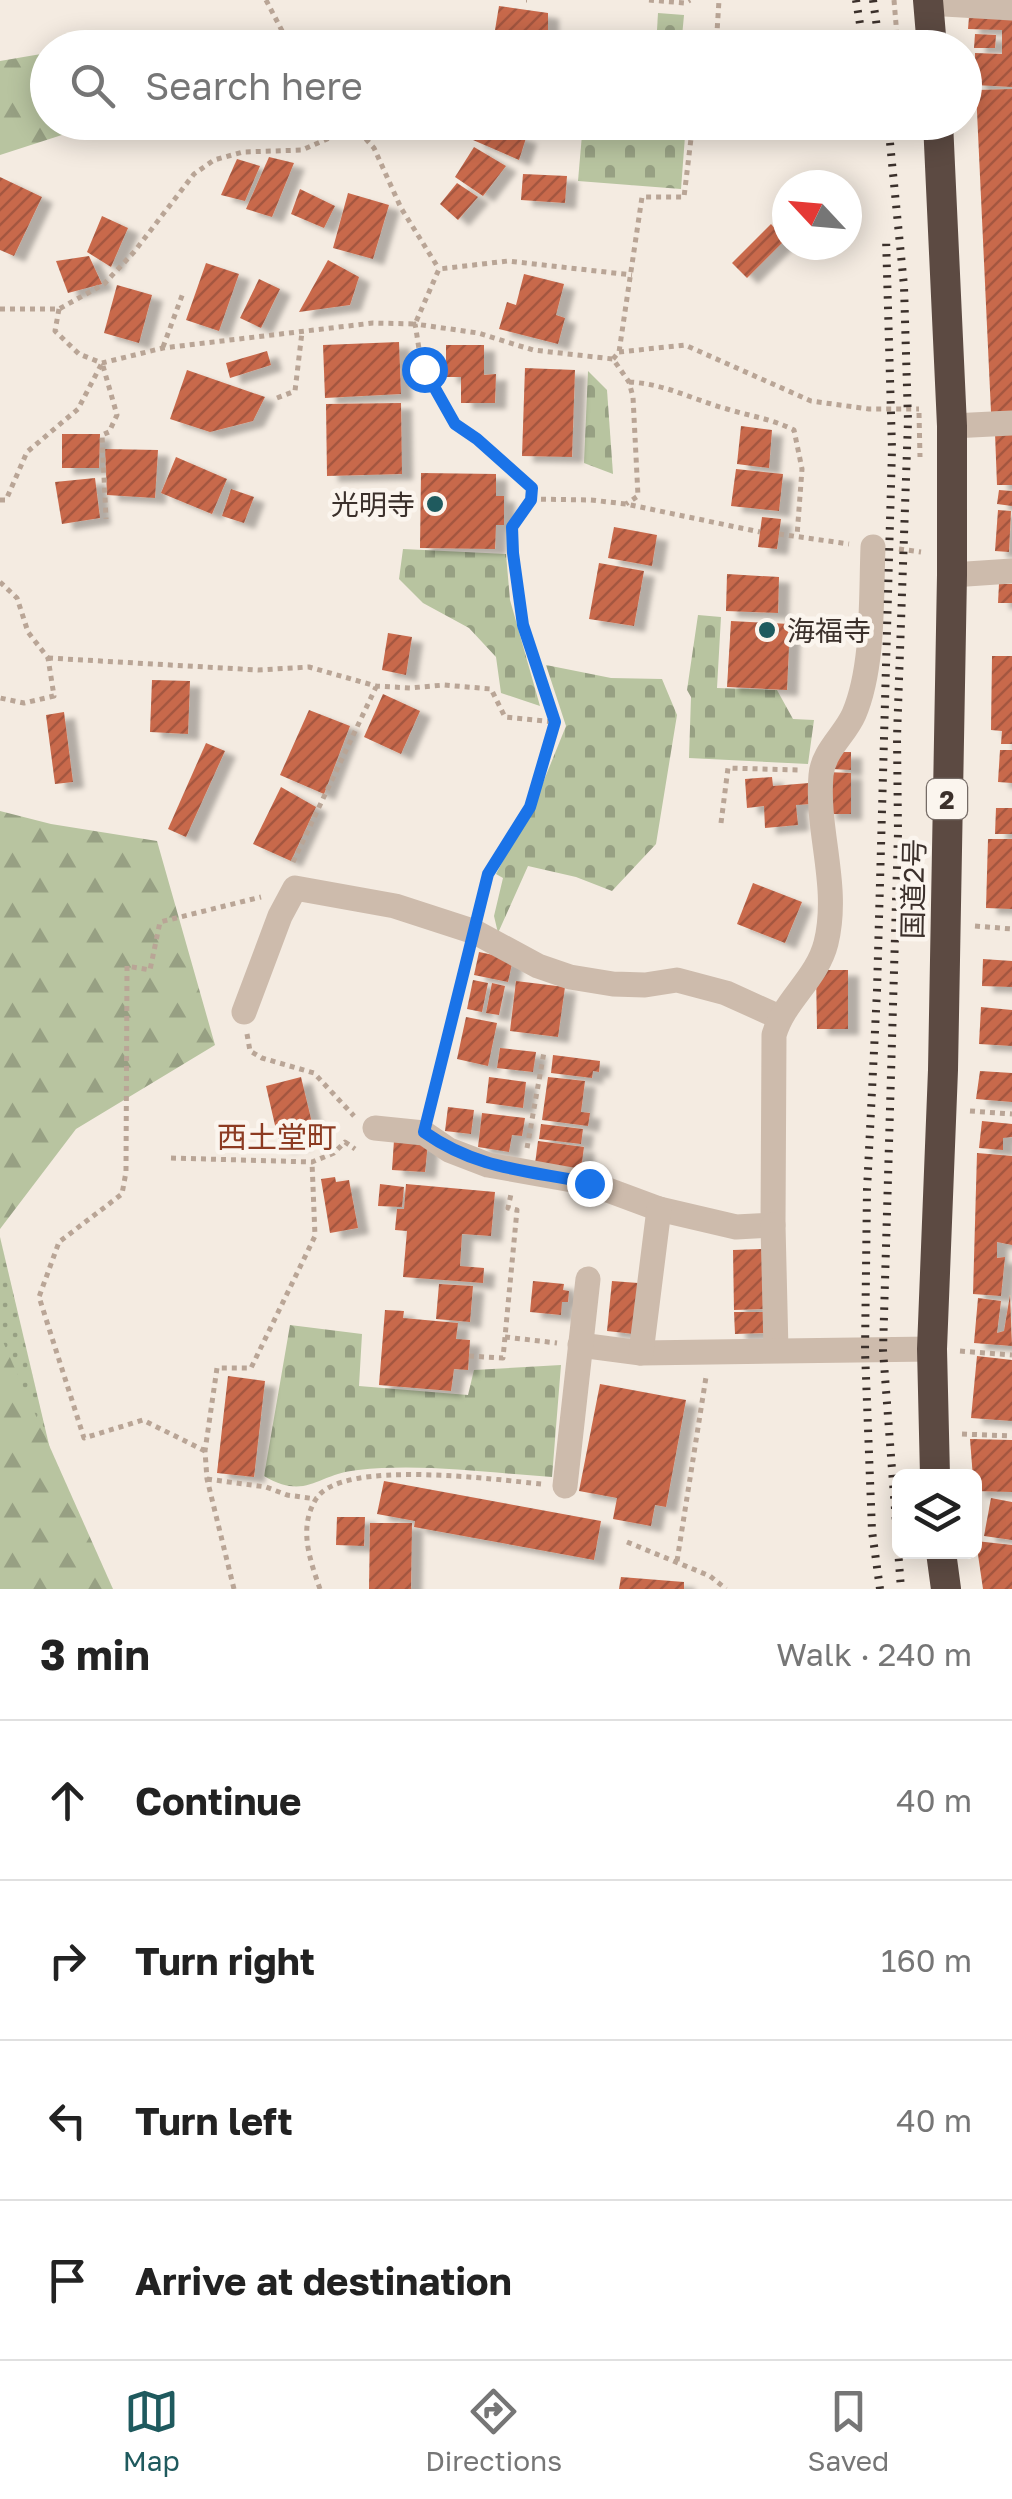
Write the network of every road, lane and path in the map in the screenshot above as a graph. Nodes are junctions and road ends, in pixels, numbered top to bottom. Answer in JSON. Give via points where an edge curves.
{"nodes":[{"id":1,"x":266,"y":0,"type":"edge"},
{"id":2,"x":649,"y":0,"type":"edge"},
{"id":3,"x":690,"y":0,"type":"edge"},
{"id":4,"x":719,"y":0,"type":"edge"},
{"id":5,"x":894,"y":0,"type":"edge"},
{"id":6,"x":928,"y":2,"type":"edge"},
{"id":7,"x":1012,"y":8,"type":"edge"},
{"id":8,"x":282,"y":30,"type":"edge"},
{"id":9,"x":717,"y":30,"type":"edge"},
{"id":10,"x":896,"y":30,"type":"edge"},
{"id":11,"x":930,"y":30,"type":"edge"},
{"id":12,"x":324,"y":140,"type":"edge"},
{"id":13,"x":368,"y":140,"type":"edge"},
{"id":14,"x":691,"y":140,"type":"edge"},
{"id":15,"x":939,"y":140,"type":"edge"},
{"id":16,"x":439,"y":268,"type":"junction"},
{"id":17,"x":632,"y":275,"type":"junction"},
{"id":18,"x":183,"y":294,"type":"dead end"},
{"id":19,"x":0,"y":309,"type":"edge"},
{"id":20,"x":60,"y":309,"type":"junction"},
{"id":21,"x":416,"y":324,"type":"junction"},
{"id":22,"x":302,"y":332,"type":"junction"},
{"id":23,"x":163,"y":348,"type":"junction"},
{"id":24,"x":619,"y":352,"type":"junction"},
{"id":25,"x":612,"y":359,"type":"junction"},
{"id":26,"x":102,"y":363,"type":"junction"},
{"id":27,"x":628,"y":382,"type":"junction"},
{"id":28,"x":276,"y":398,"type":"dead end"},
{"id":29,"x":1012,"y":423,"type":"edge"},
{"id":30,"x":952,"y":426,"type":"junction"},
{"id":31,"x":920,"y":466,"type":"dead end"},
{"id":32,"x":0,"y":500,"type":"edge"},
{"id":33,"x":531,"y":500,"type":"junction"},
{"id":34,"x":626,"y":504,"type":"junction"},
{"id":35,"x":106,"y":518,"type":"dead end"},
{"id":36,"x":760,"y":532,"type":"dead end"},
{"id":37,"x":779,"y":534,"type":"dead end"},
{"id":38,"x":797,"y":536,"type":"junction"},
{"id":39,"x":874,"y":547,"type":"joint"},
{"id":40,"x":1012,"y":571,"type":"edge"},
{"id":41,"x":952,"y":575,"type":"junction"},
{"id":42,"x":0,"y":582,"type":"edge"},
{"id":43,"x":48,"y":658,"type":"junction"},
{"id":44,"x":376,"y":686,"type":"junction"},
{"id":45,"x":0,"y":698,"type":"edge"},
{"id":46,"x":555,"y":722,"type":"junction"},
{"id":47,"x":821,"y":771,"type":"junction"},
{"id":48,"x":722,"y":823,"type":"dead end"},
{"id":49,"x":287,"y":890,"type":"junction"},
{"id":50,"x":975,"y":926,"type":"dead end"},
{"id":51,"x":1012,"y":928,"type":"edge"},
{"id":52,"x":475,"y":932,"type":"junction"},
{"id":53,"x":244,"y":1012,"type":"joint"},
{"id":54,"x":779,"y":1017,"type":"junction"},
{"id":55,"x":544,"y":1052,"type":"dead end"},
{"id":56,"x":967,"y":1110,"type":"dead end"},
{"id":57,"x":1012,"y":1114,"type":"edge"},
{"id":58,"x":376,"y":1128,"type":"junction"},
{"id":59,"x":424,"y":1132,"type":"junction"},
{"id":60,"x":171,"y":1158,"type":"dead end"},
{"id":61,"x":312,"y":1162,"type":"junction"},
{"id":62,"x":523,"y":1170,"type":"junction"},
{"id":63,"x":509,"y":1200,"type":"dead end"},
{"id":64,"x":658,"y":1209,"type":"junction"},
{"id":65,"x":773,"y":1225,"type":"junction"},
{"id":66,"x":588,"y":1279,"type":"dead end"},
{"id":67,"x":505,"y":1337,"type":"junction"},
{"id":68,"x":580,"y":1346,"type":"junction"},
{"id":69,"x":932,"y":1349,"type":"junction"},
{"id":70,"x":710,"y":1350,"type":"junction"},
{"id":71,"x":776,"y":1350,"type":"junction"},
{"id":72,"x":641,"y":1352,"type":"junction"},
{"id":73,"x":469,"y":1356,"type":"dead end"},
{"id":74,"x":1012,"y":1356,"type":"edge"},
{"id":75,"x":962,"y":1434,"type":"dead end"},
{"id":76,"x":1012,"y":1436,"type":"edge"},
{"id":77,"x":205,"y":1450,"type":"junction"},
{"id":78,"x":935,"y":1469,"type":"edge"},
{"id":79,"x":207,"y":1479,"type":"junction"},
{"id":80,"x":565,"y":1486,"type":"joint"},
{"id":81,"x":316,"y":1499,"type":"junction"},
{"id":82,"x":627,"y":1542,"type":"dead end"},
{"id":83,"x":942,"y":1559,"type":"edge"},
{"id":84,"x":677,"y":1562,"type":"junction"},
{"id":85,"x":234,"y":1589,"type":"edge"},
{"id":86,"x":320,"y":1589,"type":"edge"},
{"id":87,"x":726,"y":1589,"type":"edge"},
{"id":88,"x":946,"y":1589,"type":"edge"}],
"edges":[{"from":1,"to":8,"type":"path"},
{"from":2,"to":3,"type":"path"},
{"from":4,"to":9,"type":"path"},
{"from":5,"to":10,"type":"path"},
{"from":6,"to":7,"type":"street"},
{"from":6,"to":11,"type":"highway"},
{"from":12,"to":20,"type":"path","via":[[302,150],[214,160],[194,174],[104,284]]},
{"from":13,"to":16,"type":"path"},
{"from":14,"to":17,"type":"path","via":[[684,196],[642,196]]},
{"from":15,"to":30,"type":"highway","name":"国道2号","number":"2"},
{"from":16,"to":17,"type":"path","via":[[508,261]]},
{"from":16,"to":21,"type":"path"},
{"from":17,"to":24,"type":"path"},
{"from":18,"to":23,"type":"path"},
{"from":19,"to":20,"type":"path"},
{"from":20,"to":26,"type":"path","via":[[55,331],[79,354]]},
{"from":21,"to":22,"type":"path"},
{"from":21,"to":25,"type":"path","via":[[533,350]]},
{"from":21,"to":33,"type":"path","via":[[424,369],[455,424],[532,488]]},
{"from":22,"to":23,"type":"path"},
{"from":22,"to":28,"type":"path","via":[[296,391]]},
{"from":23,"to":26,"type":"path"},
{"from":24,"to":25,"type":"path"},
{"from":24,"to":31,"type":"path","via":[[685,345],[812,401],[919,410]]},
{"from":25,"to":27,"type":"path"},
{"from":26,"to":32,"type":"path","via":[[78,410],[27,452],[6,500]]},
{"from":26,"to":35,"type":"path","via":[[117,415],[102,434]]},
{"from":27,"to":34,"type":"path","via":[[638,496]]},
{"from":27,"to":38,"type":"path","via":[[658,384],[794,430],[802,469]]},
{"from":29,"to":30,"type":"street"},
{"from":30,"to":41,"type":"highway","name":"国道2号","number":"2"},
{"from":33,"to":34,"type":"path"},
{"from":33,"to":46,"type":"path","via":[[512,527],[513,553],[523,625]]},
{"from":34,"to":36,"type":"path"},
{"from":37,"to":38,"type":"path"},
{"from":38,"to":39,"type":"path"},
{"from":39,"to":47,"type":"street","via":[[863,677],[854,714]]},
{"from":40,"to":41,"type":"street"},
{"from":41,"to":69,"type":"highway","name":"国道2号","number":"2"},
{"from":42,"to":43,"type":"path","via":[[17,598],[28,632]]},
{"from":43,"to":44,"type":"path","via":[[309,668]]},
{"from":43,"to":45,"type":"path","via":[[54,696]]},
{"from":44,"to":46,"type":"path","via":[[491,689],[505,717]]},
{"from":44,"to":49,"type":"path"},
{"from":46,"to":52,"type":"path","via":[[530,807],[488,874]]},
{"from":47,"to":48,"type":"path","via":[[728,768]]},
{"from":47,"to":54,"type":"street","via":[[830,924],[814,972]]},
{"from":49,"to":52,"type":"street","via":[[394,906]]},
{"from":49,"to":53,"type":"street"},
{"from":49,"to":77,"type":"path","via":[[160,922],[150,970],[127,966],[122,1194],[59,1242],[38,1297],[84,1438],[143,1420]]},
{"from":50,"to":51,"type":"path"},
{"from":52,"to":54,"type":"street","via":[[570,977],[629,985],[677,980]]},
{"from":52,"to":59,"type":"path"},
{"from":53,"to":58,"type":"path","via":[[250,1051],[314,1073],[358,1121]]},
{"from":54,"to":65,"type":"street","via":[[771,1098]]},
{"from":55,"to":62,"type":"path"},
{"from":56,"to":57,"type":"path"},
{"from":58,"to":59,"type":"street"},
{"from":58,"to":61,"type":"path","via":[[356,1150],[345,1142]]},
{"from":59,"to":62,"type":"street","via":[[488,1166]]},
{"from":60,"to":61,"type":"path"},
{"from":61,"to":77,"type":"path","via":[[315,1236],[251,1368],[217,1368]]},
{"from":62,"to":64,"type":"street","via":[[589,1183]]},
{"from":63,"to":67,"type":"path","via":[[508,1208],[517,1210]]},
{"from":64,"to":65,"type":"street","via":[[736,1227]]},
{"from":64,"to":72,"type":"street"},
{"from":65,"to":71,"type":"street"},
{"from":66,"to":68,"type":"street"},
{"from":67,"to":68,"type":"path"},
{"from":67,"to":73,"type":"path","via":[[503,1358]]},
{"from":68,"to":72,"type":"street"},
{"from":68,"to":80,"type":"street"},
{"from":69,"to":71,"type":"street"},
{"from":69,"to":74,"type":"path"},
{"from":69,"to":78,"type":"highway","name":"国道2号","number":"2"},
{"from":70,"to":71,"type":"street"},
{"from":70,"to":72,"type":"street"},
{"from":70,"to":84,"type":"path"},
{"from":75,"to":76,"type":"path"},
{"from":77,"to":79,"type":"path"},
{"from":79,"to":81,"type":"path"},
{"from":79,"to":85,"type":"path"},
{"from":80,"to":81,"type":"path","via":[[376,1475],[333,1484]]},
{"from":81,"to":86,"type":"path","via":[[306,1534]]},
{"from":82,"to":84,"type":"path"},
{"from":83,"to":88,"type":"highway"},
{"from":84,"to":87,"type":"path"}]}
